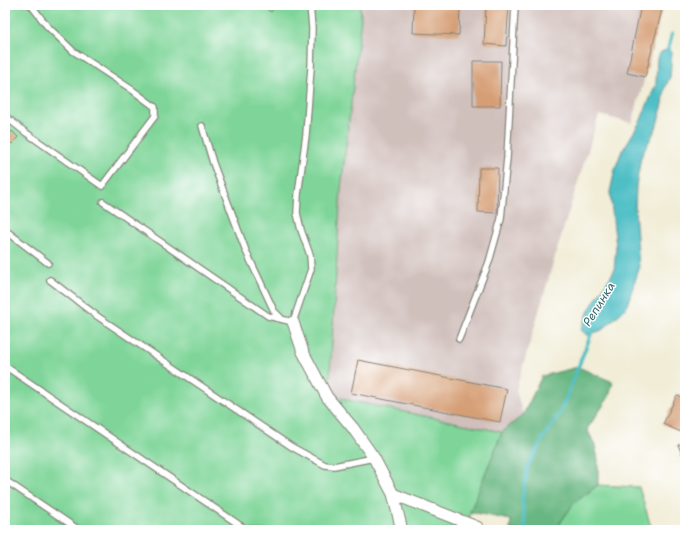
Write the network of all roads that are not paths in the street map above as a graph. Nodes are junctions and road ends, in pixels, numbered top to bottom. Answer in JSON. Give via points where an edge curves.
{"nodes":[{"id":1,"x":30,"y":5,"type":"edge"},
{"id":2,"x":310,"y":5,"type":"edge"},
{"id":3,"x":515,"y":5,"type":"edge"},
{"id":4,"x":5,"y":116,"type":"edge"},
{"id":5,"x":202,"y":126,"type":"dead end"},
{"id":6,"x":102,"y":202,"type":"dead end"},
{"id":7,"x":5,"y":230,"type":"edge"},
{"id":8,"x":48,"y":263,"type":"dead end"},
{"id":9,"x":50,"y":280,"type":"dead end"},
{"id":10,"x":281,"y":318,"type":"junction"},
{"id":11,"x":293,"y":322,"type":"junction"},
{"id":12,"x":459,"y":339,"type":"dead end"},
{"id":13,"x":5,"y":366,"type":"edge"},
{"id":14,"x":374,"y":458,"type":"junction"},
{"id":15,"x":5,"y":480,"type":"edge"},
{"id":16,"x":393,"y":494,"type":"junction"},
{"id":17,"x":79,"y":530,"type":"edge"},
{"id":18,"x":247,"y":530,"type":"edge"},
{"id":19,"x":402,"y":530,"type":"edge"},
{"id":20,"x":479,"y":530,"type":"edge"}],
"edges":[{"from":1,"to":4,"type":"lane","via":[[73,51],[155,107],[155,116],[102,186]]},
{"from":2,"to":11,"type":"lane","via":[[311,68],[297,213],[310,255],[311,269]]},
{"from":3,"to":12,"type":"lane","via":[[507,158],[501,218],[489,262]]},
{"from":5,"to":10,"type":"lane","via":[[246,251],[274,311]]},
{"from":6,"to":10,"type":"lane","via":[[268,316]]},
{"from":7,"to":8,"type":"lane"},
{"from":9,"to":14,"type":"lane","via":[[97,316],[292,447],[325,465],[334,466]]},
{"from":10,"to":11,"type":"lane"},
{"from":11,"to":14,"type":"street","via":[[303,352],[327,397]]},
{"from":13,"to":18,"type":"lane"},
{"from":14,"to":16,"type":"street"},
{"from":15,"to":17,"type":"lane"},
{"from":16,"to":19,"type":"street"},
{"from":16,"to":20,"type":"street"}]}
